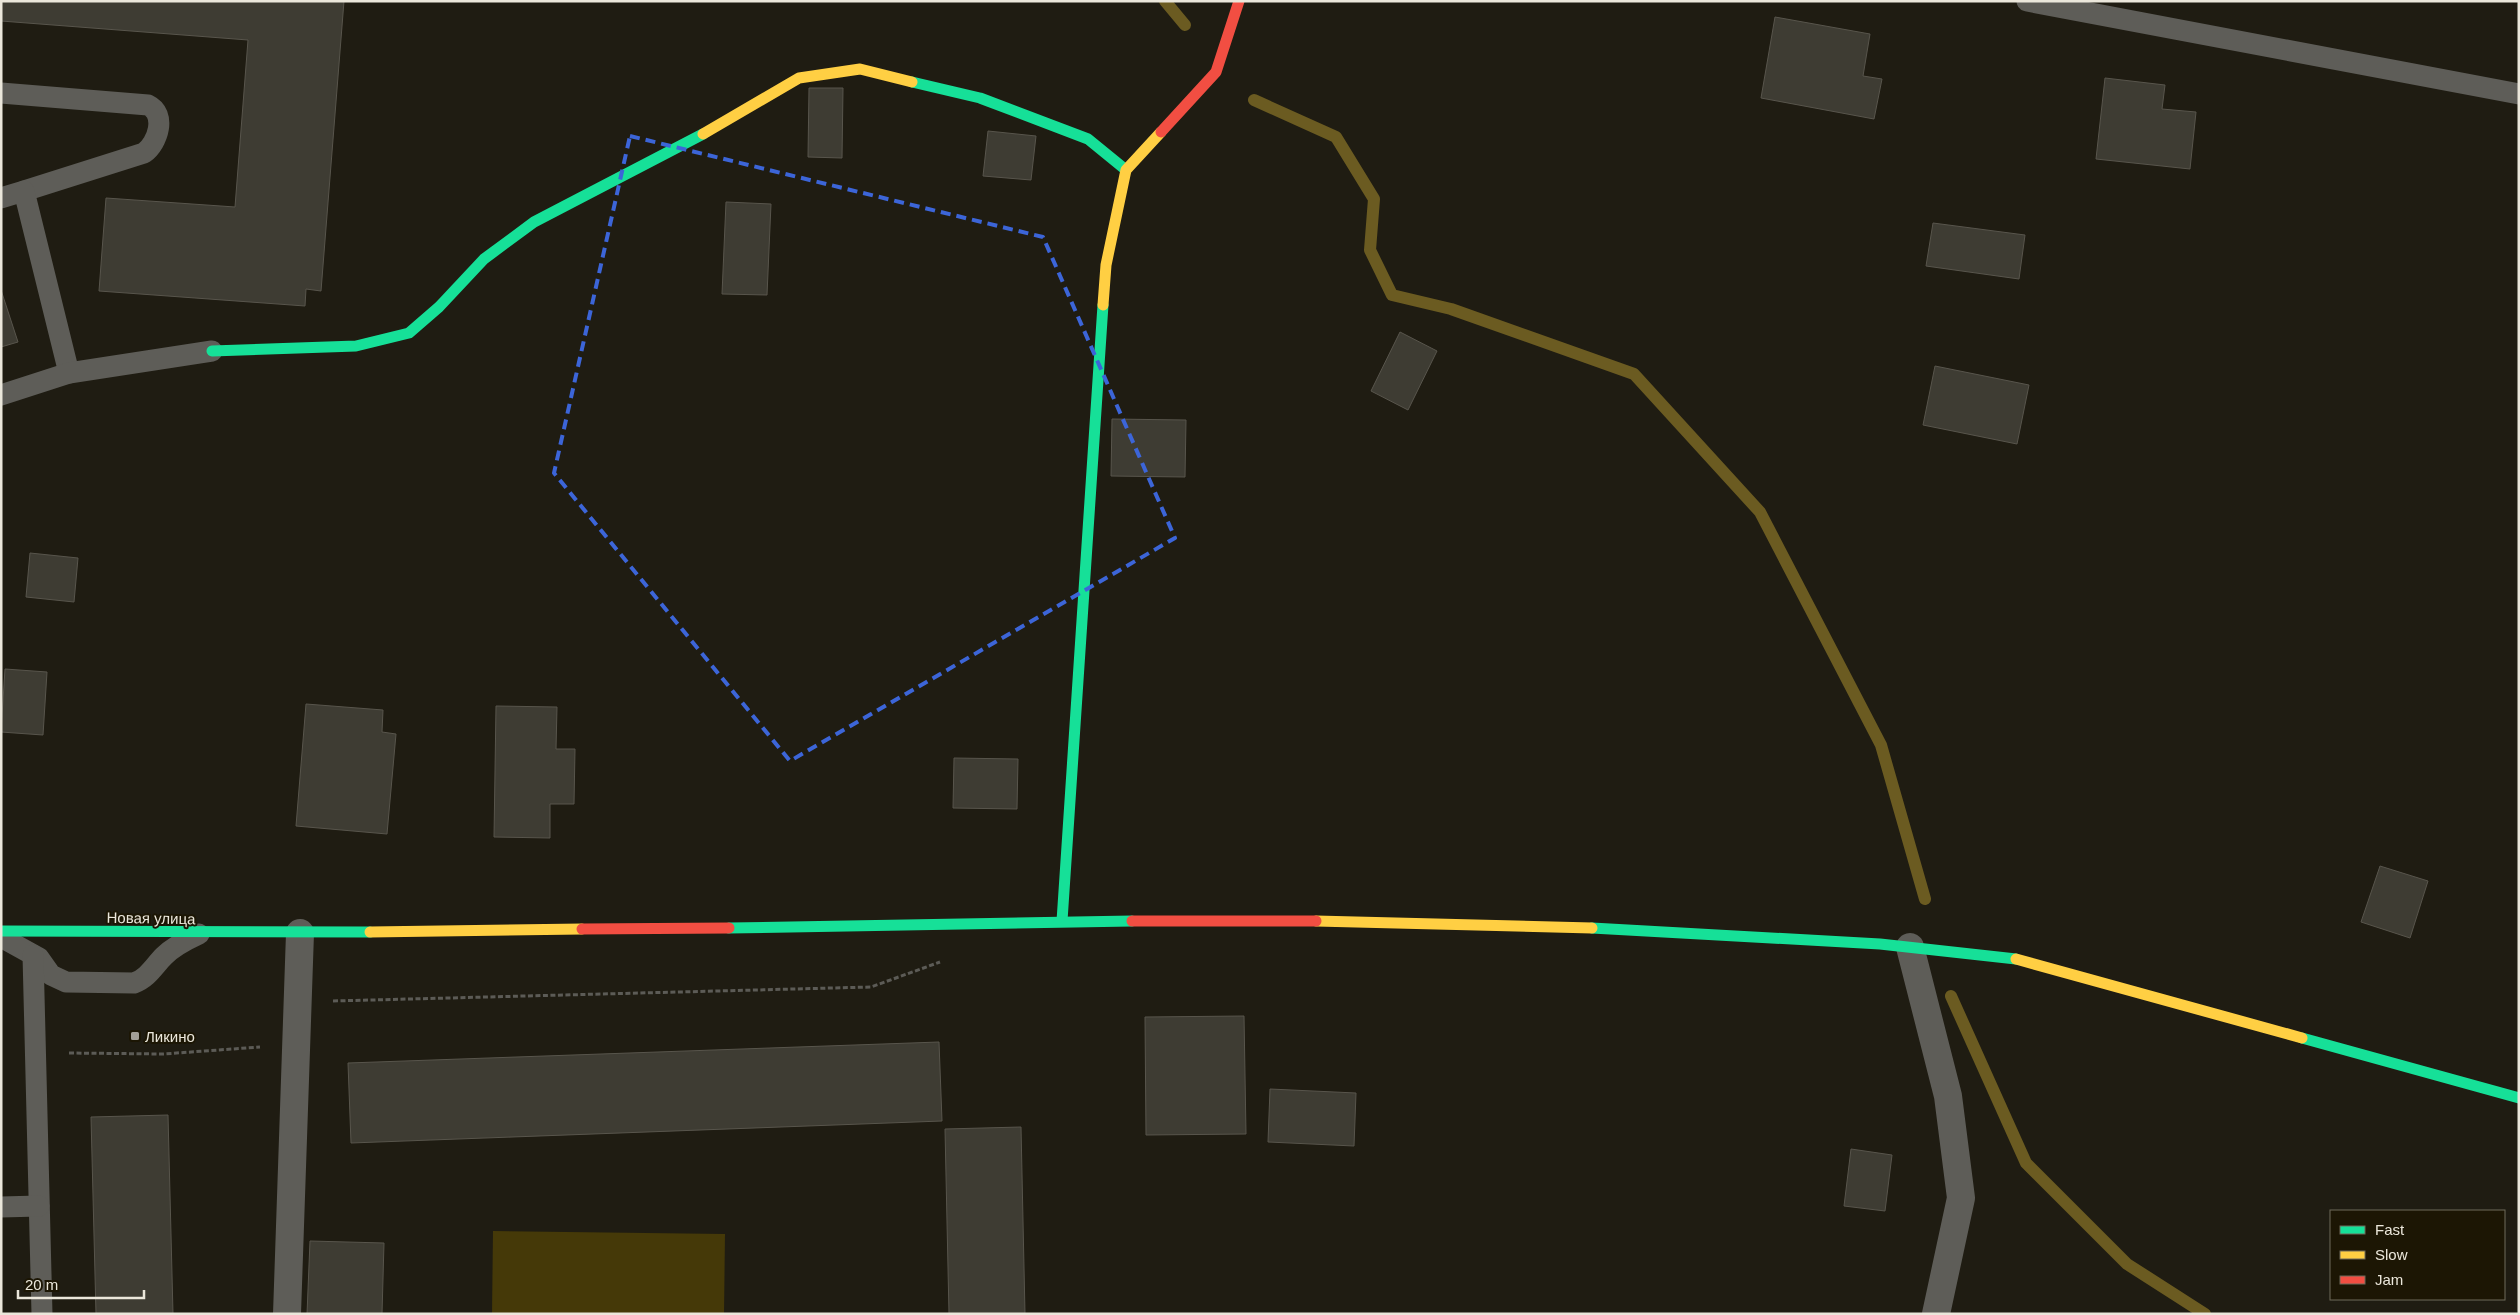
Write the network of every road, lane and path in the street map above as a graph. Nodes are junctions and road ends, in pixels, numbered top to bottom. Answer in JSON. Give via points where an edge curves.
{"nodes":[{"id":1,"x":1239,"y":1,"type":"edge"},
{"id":2,"x":2027,"y":1,"type":"edge"},
{"id":3,"x":1,"y":93,"type":"edge"},
{"id":4,"x":2519,"y":94,"type":"edge"},
{"id":5,"x":1126,"y":170,"type":"junction"},
{"id":6,"x":24,"y":191,"type":"junction"},
{"id":7,"x":1,"y":198,"type":"edge"},
{"id":8,"x":212,"y":351,"type":"joint"},
{"id":9,"x":69,"y":373,"type":"junction"},
{"id":10,"x":1,"y":395,"type":"edge"},
{"id":11,"x":1062,"y":921,"type":"junction"},
{"id":12,"x":1,"y":931,"type":"edge"},
{"id":13,"x":300,"y":933,"type":"junction"},
{"id":14,"x":199,"y":934,"type":"junction"},
{"id":15,"x":1,"y":937,"type":"edge"},
{"id":16,"x":1910,"y":947,"type":"junction"},
{"id":17,"x":33,"y":955,"type":"junction"},
{"id":18,"x":947,"y":960,"type":"dead end"},
{"id":19,"x":324,"y":1001,"type":"dead end"},
{"id":20,"x":265,"y":1043,"type":"dead end"},
{"id":21,"x":36,"y":1053,"type":"junction"},
{"id":22,"x":2519,"y":1098,"type":"edge"},
{"id":23,"x":39,"y":1206,"type":"junction"},
{"id":24,"x":1,"y":1207,"type":"edge"},
{"id":25,"x":42,"y":1314,"type":"edge"},
{"id":26,"x":288,"y":1314,"type":"edge"},
{"id":27,"x":1936,"y":1314,"type":"edge"}],
"edges":[{"from":1,"to":5,"type":"street","via":[[1216,72]]},
{"from":2,"to":4,"type":"lane"},
{"from":3,"to":6,"type":"lane","via":[[148,105],[155,108],[158,115],[157,137],[153,146],[144,153]]},
{"from":5,"to":8,"type":"street","via":[[1088,139],[980,98],[860,69],[799,78],[702,134],[534,222],[484,259],[439,307],[409,333],[356,346]]},
{"from":5,"to":11,"type":"street","via":[[1106,265]]},
{"from":6,"to":7,"type":"lane"},
{"from":6,"to":9,"type":"lane"},
{"from":8,"to":9,"type":"lane"},
{"from":9,"to":10,"type":"lane"},
{"from":11,"to":13,"type":"street","name":"Новая улица","via":[[929,926]]},
{"from":11,"to":16,"type":"street","name":"Новая улица","via":[[1558,926]]},
{"from":12,"to":14,"type":"street","name":"Новая улица"},
{"from":13,"to":14,"type":"street","name":"Новая улица"},
{"from":13,"to":26,"type":"street"},
{"from":14,"to":17,"type":"lane","via":[[181,942],[143,980],[134,984],[66,982],[52,976]]},
{"from":15,"to":17,"type":"lane"},
{"from":16,"to":22,"type":"street","name":"Новая улица","via":[[2017,959]]},
{"from":16,"to":27,"type":"street","via":[[1948,1096],[1961,1198]]},
{"from":17,"to":21,"type":"lane"},
{"from":18,"to":19,"type":"path","via":[[871,987]]},
{"from":20,"to":21,"type":"path","via":[[242,1050],[163,1054]]},
{"from":21,"to":23,"type":"lane"},
{"from":23,"to":24,"type":"lane"},
{"from":23,"to":25,"type":"lane"}]}
